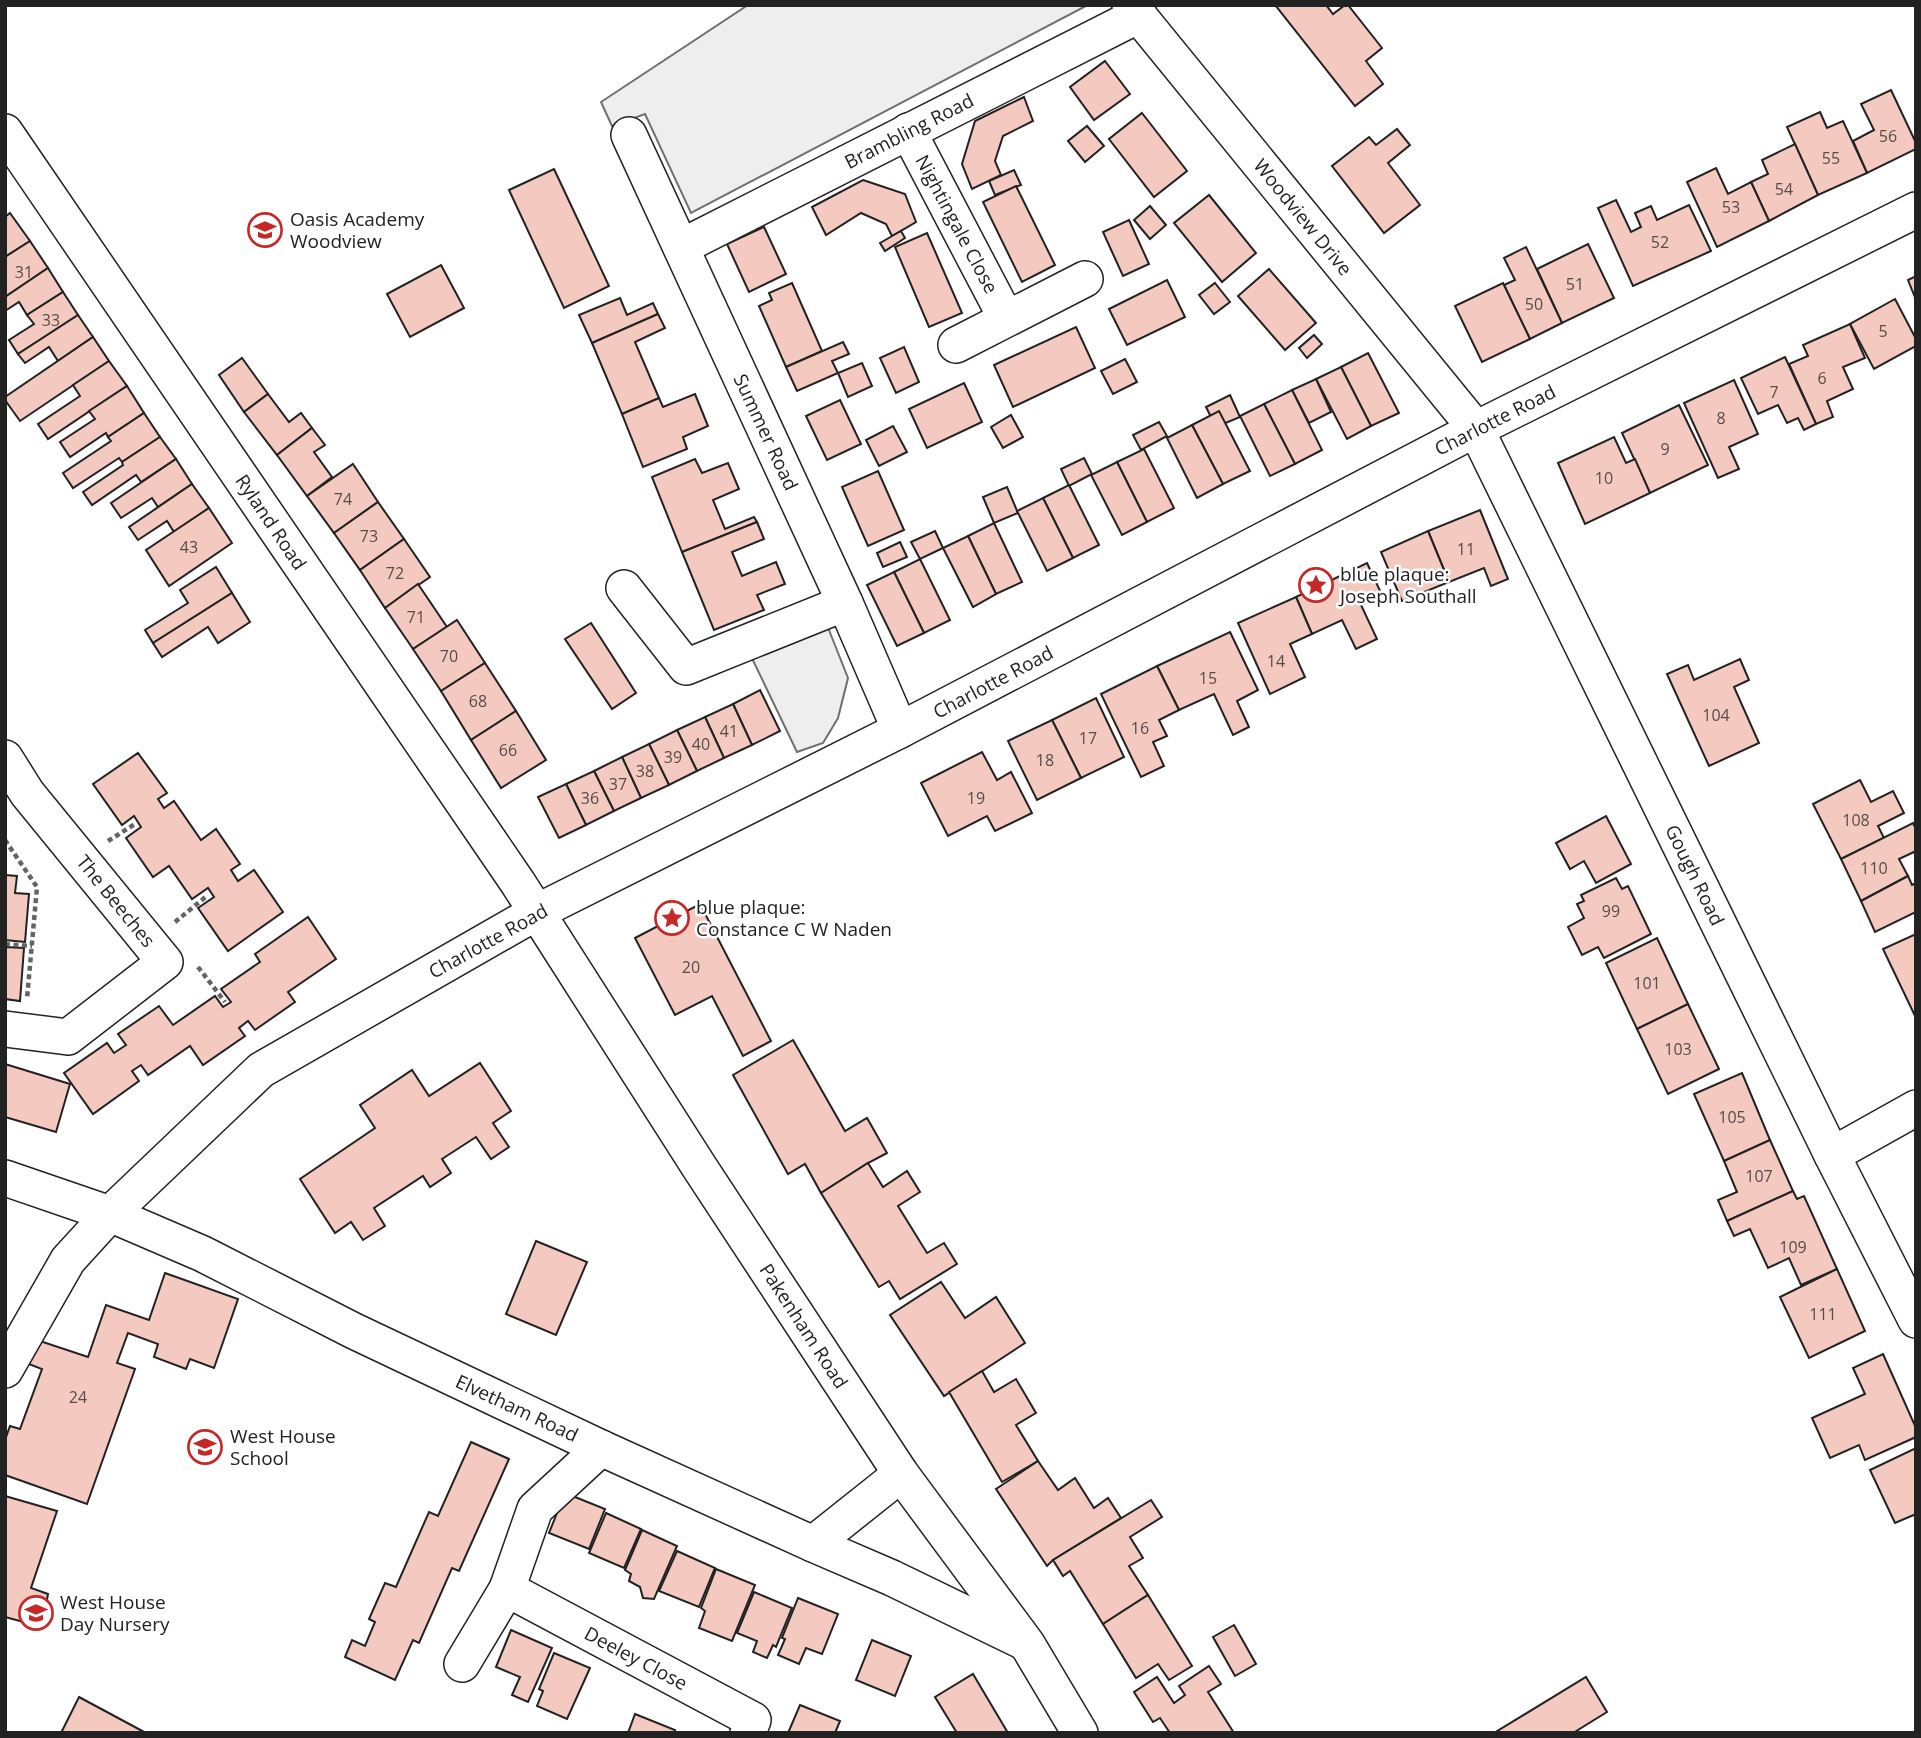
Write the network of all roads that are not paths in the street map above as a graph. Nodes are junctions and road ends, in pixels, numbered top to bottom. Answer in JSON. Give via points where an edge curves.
{"nodes":[{"id":1,"x":1134,"y":10,"type":"edge"},
{"id":2,"x":908,"y":131,"type":"junction"},
{"id":3,"x":5,"y":132,"type":"edge"},
{"id":4,"x":629,"y":135,"type":"dead end"},
{"id":5,"x":1916,"y":210,"type":"edge"},
{"id":6,"x":681,"y":247,"type":"junction"},
{"id":7,"x":1085,"y":279,"type":"dead end"},
{"id":8,"x":1006,"y":318,"type":"junction"},
{"id":9,"x":956,"y":345,"type":"dead end"},
{"id":10,"x":1476,"y":429,"type":"junction"},
{"id":11,"x":624,"y":588,"type":"dead end"},
{"id":12,"x":845,"y":603,"type":"junction"},
{"id":13,"x":900,"y":730,"type":"junction"},
{"id":14,"x":5,"y":758,"type":"edge"},
{"id":15,"x":537,"y":912,"type":"junction"},
{"id":16,"x":15,"y":1030,"type":"edge"},
{"id":17,"x":1916,"y":1108,"type":"edge"},
{"id":18,"x":1832,"y":1155,"type":"junction"},
{"id":19,"x":5,"y":1178,"type":"edge"},
{"id":20,"x":110,"y":1214,"type":"junction"},
{"id":21,"x":1916,"y":1320,"type":"edge"},
{"id":22,"x":5,"y":1370,"type":"edge"},
{"id":23,"x":601,"y":1448,"type":"junction"},
{"id":24,"x":901,"y":1474,"type":"junction"},
{"id":25,"x":813,"y":1545,"type":"junction"},
{"id":26,"x":507,"y":1589,"type":"junction"},
{"id":27,"x":1027,"y":1644,"type":"junction"},
{"id":28,"x":463,"y":1664,"type":"dead end"},
{"id":29,"x":748,"y":1733,"type":"edge"},
{"id":30,"x":1080,"y":1733,"type":"edge"}],
"edges":[{"from":1,"to":2,"type":"street","name":"Brambling Road"},
{"from":1,"to":10,"type":"street","name":"Woodview Drive"},
{"from":2,"to":6,"type":"street","name":"Brambling Road"},
{"from":2,"to":8,"type":"street","name":"Nightingale Close"},
{"from":3,"to":15,"type":"street","name":"Ryland Road"},
{"from":4,"to":6,"type":"street","name":"Summer Road"},
{"from":5,"to":10,"type":"street","name":"Charlotte Road"},
{"from":6,"to":12,"type":"street","name":"Summer Road"},
{"from":7,"to":8,"type":"street"},
{"from":8,"to":9,"type":"street"},
{"from":10,"to":13,"type":"street","name":"Charlotte Road"},
{"from":10,"to":18,"type":"street","name":"Gough Road"},
{"from":11,"to":12,"type":"street","via":[[686,667]]},
{"from":12,"to":13,"type":"street","name":"Summer Road"},
{"from":13,"to":15,"type":"street","name":"Charlotte Road"},
{"from":14,"to":16,"type":"street","name":"The Beeches","via":[[27,793],[165,962],[68,1037]]},
{"from":15,"to":20,"type":"street","name":"Charlotte Road","via":[[261,1070]]},
{"from":15,"to":24,"type":"street","name":"Pakenham Road"},
{"from":17,"to":18,"type":"street"},
{"from":18,"to":21,"type":"street","name":"Gough Road"},
{"from":19,"to":20,"type":"street","name":"Elvetham Road"},
{"from":20,"to":22,"type":"street","name":"Charlotte Road","via":[[68,1261]]},
{"from":20,"to":23,"type":"street","name":"Elvetham Road"},
{"from":23,"to":25,"type":"street","name":"Elvetham Road"},
{"from":23,"to":26,"type":"street","via":[[535,1509]]},
{"from":24,"to":25,"type":"street"},
{"from":24,"to":27,"type":"street","name":"Pakenham Road"},
{"from":25,"to":27,"type":"street","name":"Elvetham Road"},
{"from":26,"to":28,"type":"street"},
{"from":26,"to":29,"type":"street","name":"Deeley Close","via":[[753,1720]]},
{"from":27,"to":30,"type":"street","name":"Pakenham Road"}]}
